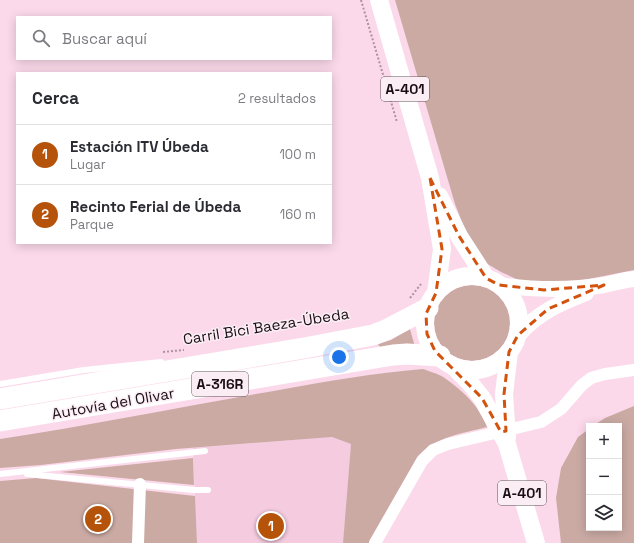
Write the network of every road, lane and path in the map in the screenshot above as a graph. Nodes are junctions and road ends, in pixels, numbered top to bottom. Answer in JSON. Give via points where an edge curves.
{"nodes":[{"id":1,"x":361,"y":0,"type":"edge"},
{"id":2,"x":379,"y":0,"type":"edge"},
{"id":3,"x":398,"y":127,"type":"dead end"},
{"id":4,"x":430,"y":178,"type":"junction"},
{"id":5,"x":634,"y":278,"type":"edge"},
{"id":6,"x":493,"y":281,"type":"junction"},
{"id":7,"x":604,"y":285,"type":"junction"},
{"id":8,"x":429,"y":295,"type":"junction"},
{"id":9,"x":407,"y":301,"type":"dead end"},
{"id":10,"x":518,"y":335,"type":"junction"},
{"id":11,"x":189,"y":350,"type":"dead end"},
{"id":12,"x":509,"y":352,"type":"junction"},
{"id":13,"x":159,"y":353,"type":"dead end"},
{"id":14,"x":220,"y":361,"type":"junction"},
{"id":15,"x":446,"y":361,"type":"junction"},
{"id":16,"x":168,"y":362,"type":"dead end"},
{"id":17,"x":183,"y":362,"type":"dead end"},
{"id":18,"x":634,"y":370,"type":"edge"},
{"id":19,"x":0,"y":384,"type":"edge"},
{"id":20,"x":0,"y":399,"type":"edge"},
{"id":21,"x":0,"y":421,"type":"edge"},
{"id":22,"x":507,"y":444,"type":"junction"},
{"id":23,"x":205,"y":450,"type":"dead end"},
{"id":24,"x":16,"y":473,"type":"junction"},
{"id":25,"x":0,"y":474,"type":"edge"},
{"id":26,"x":140,"y":484,"type":"junction"},
{"id":27,"x":208,"y":490,"type":"dead end"},
{"id":28,"x":138,"y":543,"type":"edge"},
{"id":29,"x":376,"y":543,"type":"edge"},
{"id":30,"x":536,"y":543,"type":"edge"}],
"edges":[{"from":1,"to":3,"type":"path"},
{"from":2,"to":4,"type":"main road","number":"A-401"},
{"from":4,"to":6,"type":"main road","number":"A-401","via":[[459,236]]},
{"from":4,"to":8,"type":"main road","number":"A-401","via":[[442,249]]},
{"from":5,"to":7,"type":"street"},
{"from":6,"to":7,"type":"street","via":[[544,290]]},
{"from":6,"to":8,"type":"main road","via":[[473,276],[459,278]]},
{"from":6,"to":10,"type":"main road","number":"A-401","via":[[510,294],[519,321]]},
{"from":7,"to":10,"type":"street","via":[[548,309]]},
{"from":8,"to":9,"type":"path","via":[[414,295]]},
{"from":8,"to":14,"type":"highway","name":"Autovía del Olivar","number":"A-316R","via":[[386,330],[373,335]]},
{"from":8,"to":15,"type":"main road","number":"A-401","via":[[425,321],[427,334],[432,346]]},
{"from":10,"to":12,"type":"main road","number":"A-401"},
{"from":11,"to":13,"type":"path","name":"Carril Bici Baeza-Úbeda"},
{"from":12,"to":15,"type":"main road","number":"A-401","via":[[497,363],[482,369],[466,369]]},
{"from":12,"to":22,"type":"main road","number":"A-401","via":[[504,394]]},
{"from":14,"to":17,"type":"lane"},
{"from":14,"to":20,"type":"highway","name":"Autovía del Olivar","number":"A-316R"},
{"from":15,"to":21,"type":"highway","name":"Autovía del Olivar","number":"A-316R","via":[[407,354],[393,355]]},
{"from":15,"to":22,"type":"main road","number":"A-401","via":[[482,398]]},
{"from":16,"to":19,"type":"lane","via":[[84,370]]},
{"from":18,"to":29,"type":"street","via":[[591,378],[547,420],[433,450],[422,461]]},
{"from":22,"to":30,"type":"main road","number":"A-401"},
{"from":23,"to":24,"type":"lane"},
{"from":24,"to":25,"type":"lane"},
{"from":24,"to":26,"type":"lane"},
{"from":26,"to":27,"type":"lane"},
{"from":26,"to":28,"type":"street"}]}
